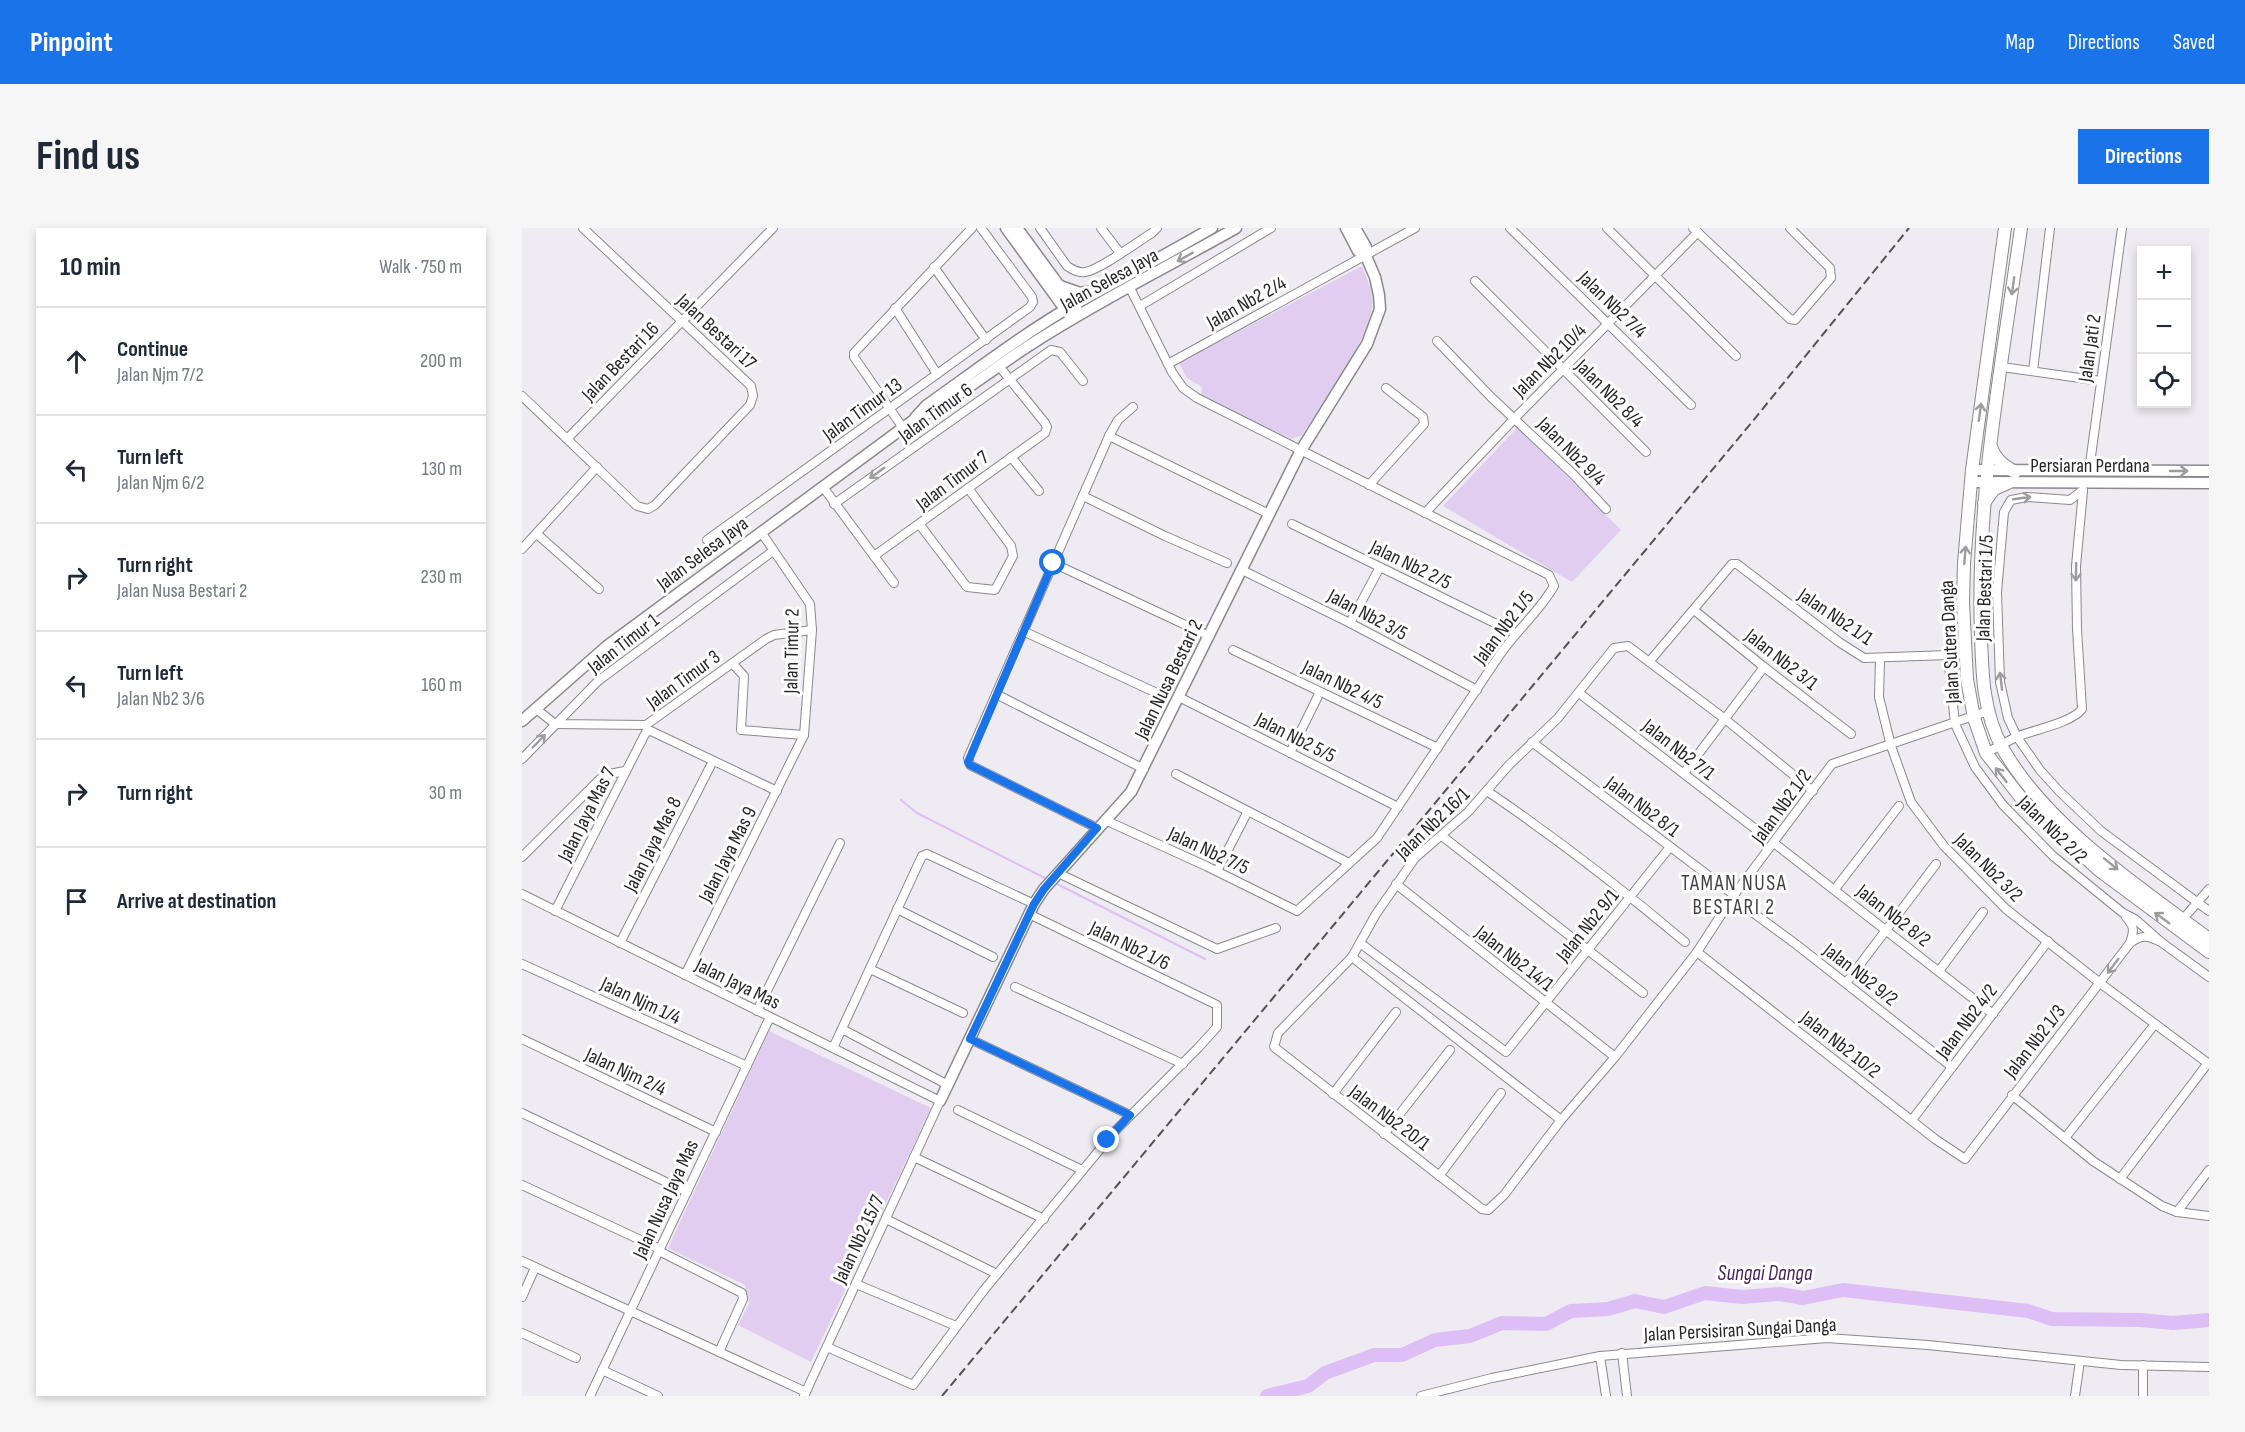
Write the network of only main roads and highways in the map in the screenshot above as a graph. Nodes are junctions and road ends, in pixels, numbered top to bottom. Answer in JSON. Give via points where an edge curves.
{"nodes":[{"id":1,"x":2005,"y":228,"type":"edge"},
{"id":2,"x":2021,"y":228,"type":"edge"},
{"id":3,"x":1990,"y":446,"type":"junction"},
{"id":4,"x":2015,"y":472,"type":"road end"},
{"id":5,"x":2008,"y":483,"type":"road end"},
{"id":6,"x":1983,"y":504,"type":"junction"},
{"id":7,"x":2209,"y":939,"type":"edge"},
{"id":8,"x":2209,"y":952,"type":"edge"}],
"edges":[{"from":8,"to":1,"type":"main road","name":"Jalan Sutera Danga","one_way":true,"via":[[2100,872],[2025,803],[1986,753],[1974,718],[1968,689],[1964,563],[1971,476]]},
{"from":2,"to":3,"type":"main road","name":"Jalan Sutera Danga","one_way":true},
{"from":3,"to":4,"type":"main road","via":[[1995,457]]},
{"from":3,"to":6,"type":"main road","name":"Jalan Sutera Danga"},
{"from":5,"to":6,"type":"main road","via":[[1995,489]]},
{"from":6,"to":7,"type":"main road","name":"Jalan Sutera Danga","one_way":true,"via":[[1979,602],[1982,676],[1988,711],[2001,744],[2028,784],[2069,827]]}]}
